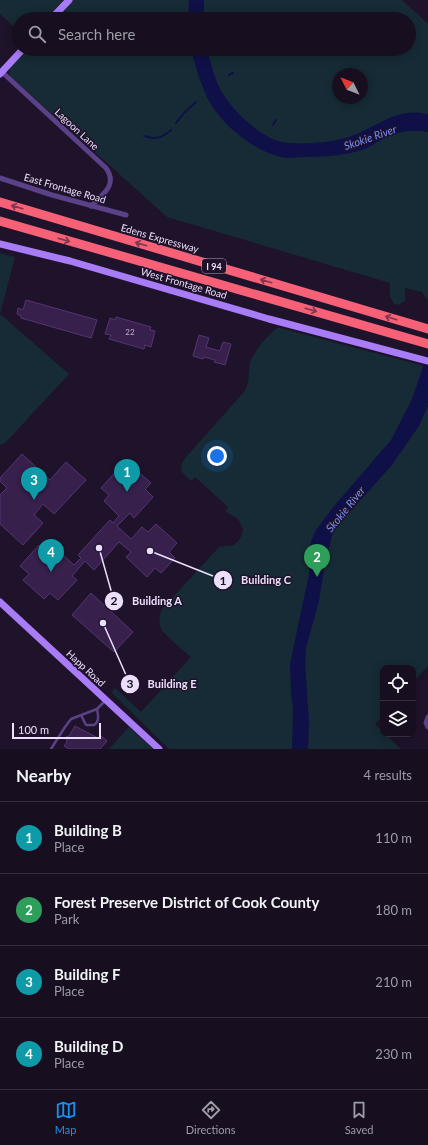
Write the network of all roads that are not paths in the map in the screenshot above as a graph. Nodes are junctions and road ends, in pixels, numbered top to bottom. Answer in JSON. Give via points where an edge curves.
{"nodes":[{"id":1,"x":69,"y":0,"type":"edge"},
{"id":2,"x":58,"y":12,"type":"edge"},
{"id":3,"x":17,"y":56,"type":"edge"},
{"id":4,"x":1,"y":73,"type":"edge"},
{"id":5,"x":0,"y":178,"type":"edge"},
{"id":6,"x":0,"y":202,"type":"edge"},
{"id":7,"x":91,"y":206,"type":"junction"},
{"id":8,"x":126,"y":215,"type":"dead end"},
{"id":9,"x":0,"y":221,"type":"edge"},
{"id":10,"x":0,"y":244,"type":"edge"},
{"id":11,"x":428,"y":329,"type":"edge"},
{"id":12,"x":428,"y":344,"type":"edge"},
{"id":13,"x":427,"y":361,"type":"edge"},
{"id":14,"x":0,"y":602,"type":"edge"},
{"id":15,"x":106,"y":700,"type":"junction"},
{"id":16,"x":97,"y":709,"type":"junction"},
{"id":17,"x":80,"y":715,"type":"junction"},
{"id":18,"x":428,"y":717,"type":"edge"},
{"id":19,"x":428,"y":728,"type":"edge"},
{"id":20,"x":51,"y":749,"type":"edge"},
{"id":21,"x":159,"y":749,"type":"edge"}],
"edges":[{"from":1,"to":2,"type":"street"},
{"from":3,"to":4,"type":"street"},
{"from":4,"to":7,"type":"street","name":"Lagoon Lane","via":[[109,171],[110,186]]},
{"from":5,"to":7,"type":"street","name":"East Frontage Road"},
{"from":11,"to":6,"type":"highway","name":"Edens Expressway","number":"I 94","one_way":true},
{"from":7,"to":8,"type":"street","name":"East Frontage Road"},
{"from":9,"to":12,"type":"highway","number":"I 94","one_way":true},
{"from":10,"to":13,"type":"street","name":"West Frontage Road","via":[[70,260],[269,319]]},
{"from":14,"to":15,"type":"street","name":"Happ Road"},
{"from":15,"to":16,"type":"lane"},
{"from":15,"to":21,"type":"street","name":"Happ Road"},
{"from":16,"to":17,"type":"lane"},
{"from":16,"to":17,"type":"lane","via":[[98,721],[94,725],[86,725]]},
{"from":17,"to":20,"type":"lane","via":[[68,722]]},
{"from":18,"to":19,"type":"street"}]}
